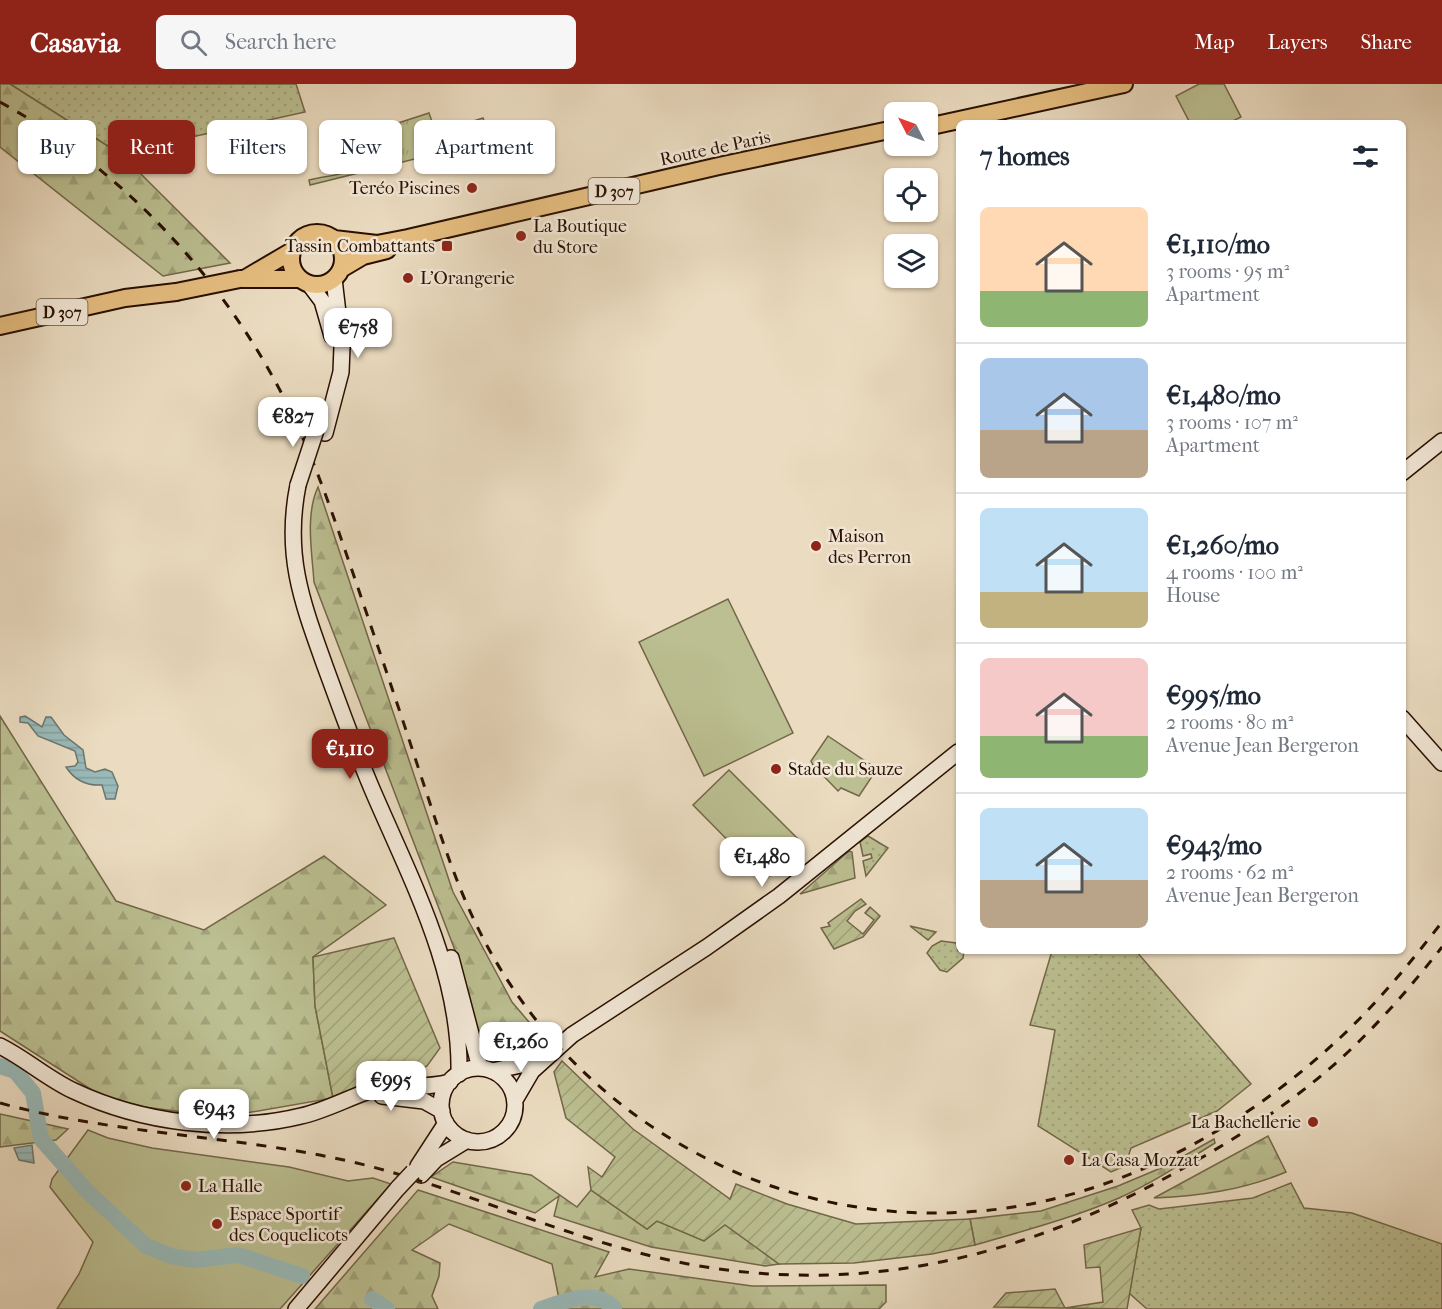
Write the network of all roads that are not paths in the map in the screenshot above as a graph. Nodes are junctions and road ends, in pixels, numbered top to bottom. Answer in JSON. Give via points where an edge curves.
{"nodes":[{"id":1,"x":1106,"y":84,"type":"edge"},
{"id":2,"x":1124,"y":84,"type":"edge"},
{"id":3,"x":938,"y":122,"type":"edge"},
{"id":4,"x":938,"y":123,"type":"edge"},
{"id":5,"x":884,"y":134,"type":"edge"},
{"id":6,"x":884,"y":134,"type":"edge"},
{"id":7,"x":334,"y":239,"type":"junction"},
{"id":8,"x":292,"y":251,"type":"junction"},
{"id":9,"x":338,"y":274,"type":"junction"},
{"id":10,"x":243,"y":279,"type":"junction"},
{"id":11,"x":305,"y":282,"type":"junction"},
{"id":12,"x":0,"y":326,"type":"edge"},
{"id":13,"x":322,"y":427,"type":"junction"},
{"id":14,"x":1442,"y":441,"type":"edge"},
{"id":15,"x":1406,"y":470,"type":"edge"},
{"id":16,"x":302,"y":487,"type":"junction"},
{"id":17,"x":1406,"y":722,"type":"edge"},
{"id":18,"x":956,"y":754,"type":"edge"},
{"id":19,"x":1442,"y":763,"type":"edge"},
{"id":20,"x":572,"y":1035,"type":"junction"},
{"id":21,"x":0,"y":1038,"type":"edge"},
{"id":22,"x":0,"y":1046,"type":"edge"},
{"id":23,"x":486,"y":1070,"type":"junction"},
{"id":24,"x":454,"y":1078,"type":"junction"},
{"id":25,"x":84,"y":1095,"type":"junction"},
{"id":26,"x":515,"y":1100,"type":"junction"},
{"id":27,"x":346,"y":1101,"type":"junction"},
{"id":28,"x":444,"y":1117,"type":"junction"},
{"id":29,"x":467,"y":1140,"type":"junction"},
{"id":30,"x":417,"y":1174,"type":"junction"},
{"id":31,"x":403,"y":1189,"type":"junction"},
{"id":32,"x":296,"y":1309,"type":"edge"},
{"id":33,"x":305,"y":1309,"type":"edge"}],
"edges":[{"from":1,"to":3,"type":"main road"},
{"from":2,"to":4,"type":"main road"},
{"from":5,"to":7,"type":"main road","name":"Route de Paris","number":"D 307","via":[[719,166],[408,238],[377,243]]},
{"from":6,"to":9,"type":"main road","name":"Route de Paris","number":"D 307","via":[[363,255]]},
{"from":7,"to":8,"type":"main road","via":[[310,233]]},
{"from":7,"to":9,"type":"main road","via":[[343,253]]},
{"from":8,"to":10,"type":"main road","number":"D 307"},
{"from":8,"to":11,"type":"main road","via":[[291,266]]},
{"from":9,"to":11,"type":"main road","via":[[319,285]]},
{"from":9,"to":13,"type":"main road","via":[[341,372]]},
{"from":10,"to":11,"type":"main road"},
{"from":10,"to":12,"type":"main road","number":"D 307","bridge":true,"via":[[125,298]]},
{"from":11,"to":13,"type":"main road","via":[[322,301],[331,327],[332,367]]},
{"from":13,"to":16,"type":"main road","bridge":true},
{"from":14,"to":15,"type":"main road"},
{"from":16,"to":23,"type":"main road","via":[[301,537],[307,590],[378,784],[428,897]]},
{"from":16,"to":24,"type":"main road","via":[[292,538],[299,592],[371,787],[422,902],[446,975],[458,1038]]},
{"from":17,"to":19,"type":"main road"},
{"from":18,"to":20,"type":"main road","via":[[779,896]]},
{"from":20,"to":23,"type":"main road","via":[[520,1065]]},
{"from":20,"to":26,"type":"main road","via":[[532,1071]]},
{"from":21,"to":25,"type":"main road"},
{"from":22,"to":25,"type":"main road"},
{"from":23,"to":24,"type":"main road"},
{"from":23,"to":26,"type":"main road","via":[[507,1083]]},
{"from":24,"to":27,"type":"main road","via":[[436,1086],[391,1086]]},
{"from":24,"to":28,"type":"main road","via":[[442,1096]]},
{"from":25,"to":27,"type":"main road","via":[[141,1115],[214,1123],[285,1120]]},
{"from":26,"to":29,"type":"main road","via":[[511,1122],[502,1133],[489,1140]]},
{"from":27,"to":28,"type":"main road","via":[[386,1095],[429,1103]]},
{"from":28,"to":29,"type":"main road","via":[[455,1134]]},
{"from":28,"to":30,"type":"main road","via":[[434,1146]]},
{"from":29,"to":30,"type":"main road"},
{"from":30,"to":31,"type":"main road","bridge":true},
{"from":31,"to":32,"type":"main road"},
{"from":31,"to":33,"type":"main road"}]}
